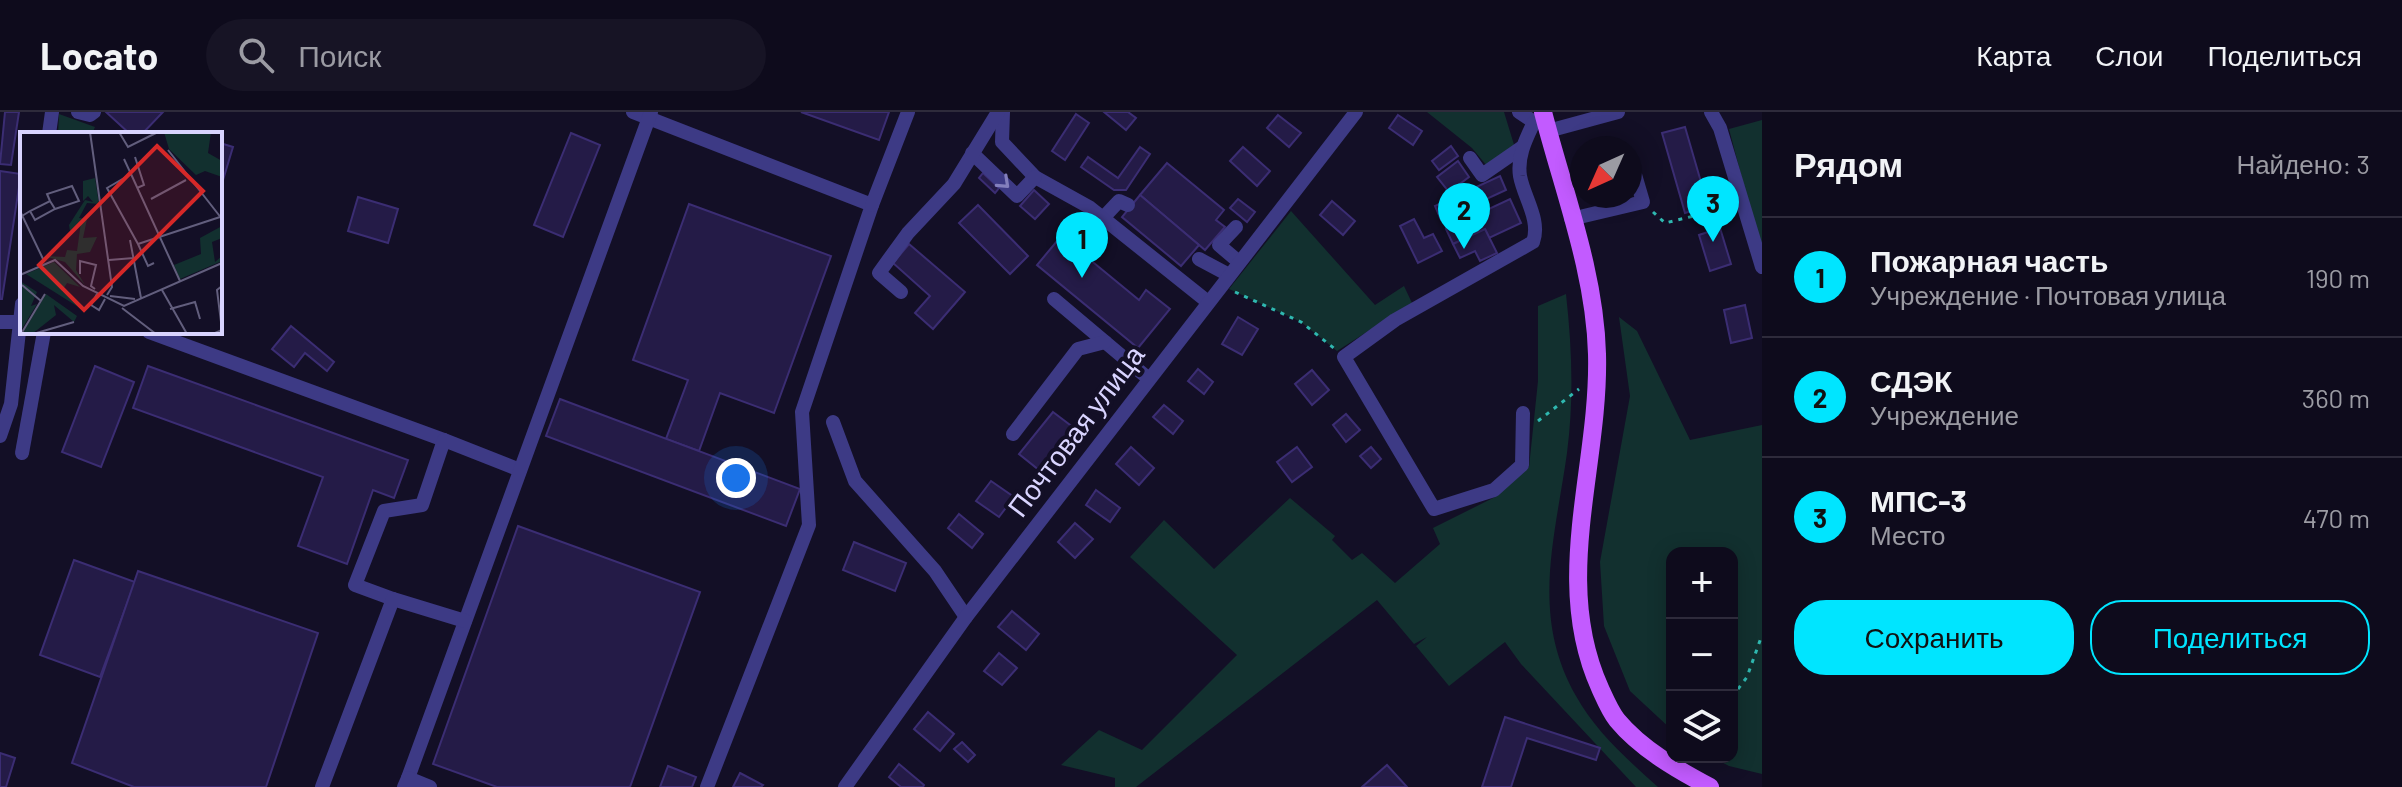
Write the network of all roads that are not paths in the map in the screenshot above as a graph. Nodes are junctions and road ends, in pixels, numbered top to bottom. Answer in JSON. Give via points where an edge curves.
{"nodes":[{"id":1,"x":52,"y":112,"type":"edge"},
{"id":2,"x":78,"y":112,"type":"edge"},
{"id":3,"x":94,"y":112,"type":"edge"},
{"id":4,"x":633,"y":112,"type":"edge"},
{"id":5,"x":908,"y":112,"type":"edge"},
{"id":6,"x":1001,"y":112,"type":"edge"},
{"id":7,"x":1356,"y":112,"type":"edge"},
{"id":8,"x":1519,"y":112,"type":"edge"},
{"id":9,"x":1618,"y":112,"type":"edge"},
{"id":10,"x":1711,"y":112,"type":"edge"},
{"id":11,"x":650,"y":115,"type":"edge"},
{"id":12,"x":1542,"y":121,"type":"edge"},
{"id":13,"x":49,"y":132,"type":"edge"},
{"id":14,"x":1521,"y":148,"type":"junction"},
{"id":15,"x":972,"y":153,"type":"junction"},
{"id":16,"x":1470,"y":158,"type":"dead end"},
{"id":17,"x":1035,"y":177,"type":"junction"},
{"id":18,"x":872,"y":205,"type":"junction"},
{"id":19,"x":1128,"y":205,"type":"dead end"},
{"id":20,"x":1618,"y":208,"type":"edge"},
{"id":21,"x":1103,"y":218,"type":"junction"},
{"id":22,"x":1571,"y":219,"type":"junction"},
{"id":23,"x":1236,"y":227,"type":"dead end"},
{"id":24,"x":1199,"y":259,"type":"dead end"},
{"id":25,"x":1239,"y":262,"type":"junction"},
{"id":26,"x":1762,"y":267,"type":"edge"},
{"id":27,"x":1225,"y":280,"type":"junction"},
{"id":28,"x":901,"y":292,"type":"dead end"},
{"id":29,"x":1054,"y":299,"type":"dead end"},
{"id":30,"x":1208,"y":302,"type":"junction"},
{"id":31,"x":20,"y":316,"type":"edge"},
{"id":32,"x":0,"y":322,"type":"edge"},
{"id":33,"x":19,"y":322,"type":"junction"},
{"id":34,"x":44,"y":334,"type":"edge"},
{"id":35,"x":154,"y":334,"type":"edge"},
{"id":36,"x":1105,"y":342,"type":"junction"},
{"id":37,"x":1149,"y":379,"type":"junction"},
{"id":38,"x":1523,"y":413,"type":"dead end"},
{"id":39,"x":833,"y":422,"type":"dead end"},
{"id":40,"x":1013,"y":434,"type":"dead end"},
{"id":41,"x":0,"y":436,"type":"edge"},
{"id":42,"x":444,"y":440,"type":"junction"},
{"id":43,"x":22,"y":453,"type":"dead end"},
{"id":44,"x":520,"y":470,"type":"junction"},
{"id":45,"x":393,"y":599,"type":"junction"},
{"id":46,"x":966,"y":617,"type":"junction"},
{"id":47,"x":465,"y":621,"type":"junction"},
{"id":48,"x":406,"y":782,"type":"edge"},
{"id":49,"x":1700,"y":784,"type":"edge"},
{"id":50,"x":322,"y":787,"type":"edge"},
{"id":51,"x":430,"y":787,"type":"edge"},
{"id":52,"x":707,"y":787,"type":"edge"},
{"id":53,"x":845,"y":787,"type":"edge"}],
"edges":[{"from":1,"to":13,"type":"street"},
{"from":2,"to":3,"type":"street"},
{"from":4,"to":11,"type":"street"},
{"from":5,"to":18,"type":"street"},
{"from":6,"to":15,"type":"street"},
{"from":6,"to":17,"type":"street","via":[[1002,142]]},
{"from":7,"to":25,"type":"street","name":"Почтовая улица"},
{"from":8,"to":12,"type":"street"},
{"from":9,"to":12,"type":"street"},
{"from":10,"to":26,"type":"street"},
{"from":11,"to":18,"type":"street"},
{"from":11,"to":44,"type":"street"},
{"from":12,"to":14,"type":"street"},
{"from":12,"to":22,"type":"main road"},
{"from":14,"to":16,"type":"street","via":[[1482,175]]},
{"from":14,"to":38,"type":"street","via":[[1520,174],[1537,230],[1533,242],[1395,320],[1344,357],[1434,509],[1494,490],[1522,465]]},
{"from":15,"to":17,"type":"street","one_way":true,"via":[[1017,196]]},
{"from":15,"to":28,"type":"street","via":[[954,184],[879,273]]},
{"from":17,"to":21,"type":"street"},
{"from":18,"to":52,"type":"street","via":[[802,412],[809,525]]},
{"from":19,"to":21,"type":"street","via":[[1119,201]]},
{"from":20,"to":22,"type":"street"},
{"from":21,"to":30,"type":"street"},
{"from":22,"to":49,"type":"main road","via":[[1590,294],[1597,350],[1576,579],[1585,652],[1616,719],[1652,752]]},
{"from":23,"to":25,"type":"street","via":[[1219,245]]},
{"from":24,"to":27,"type":"street"},
{"from":25,"to":27,"type":"street","name":"Почтовая улица"},
{"from":27,"to":30,"type":"street","name":"Почтовая улица"},
{"from":29,"to":36,"type":"street"},
{"from":30,"to":37,"type":"street","name":"Почтовая улица"},
{"from":31,"to":33,"type":"street"},
{"from":32,"to":33,"type":"street"},
{"from":33,"to":41,"type":"street","via":[[11,404]]},
{"from":34,"to":43,"type":"street"},
{"from":35,"to":42,"type":"street"},
{"from":36,"to":37,"type":"street"},
{"from":36,"to":40,"type":"street","via":[[1078,349]]},
{"from":37,"to":46,"type":"street","name":"Почтовая улица"},
{"from":39,"to":46,"type":"street","via":[[855,481],[935,571]]},
{"from":42,"to":44,"type":"street"},
{"from":42,"to":45,"type":"street","via":[[422,505],[384,511],[355,585]]},
{"from":44,"to":47,"type":"street"},
{"from":45,"to":47,"type":"street"},
{"from":45,"to":50,"type":"street"},
{"from":46,"to":53,"type":"street","name":"Почтовая улица"},
{"from":47,"to":48,"type":"street"},
{"from":48,"to":51,"type":"street"}]}
